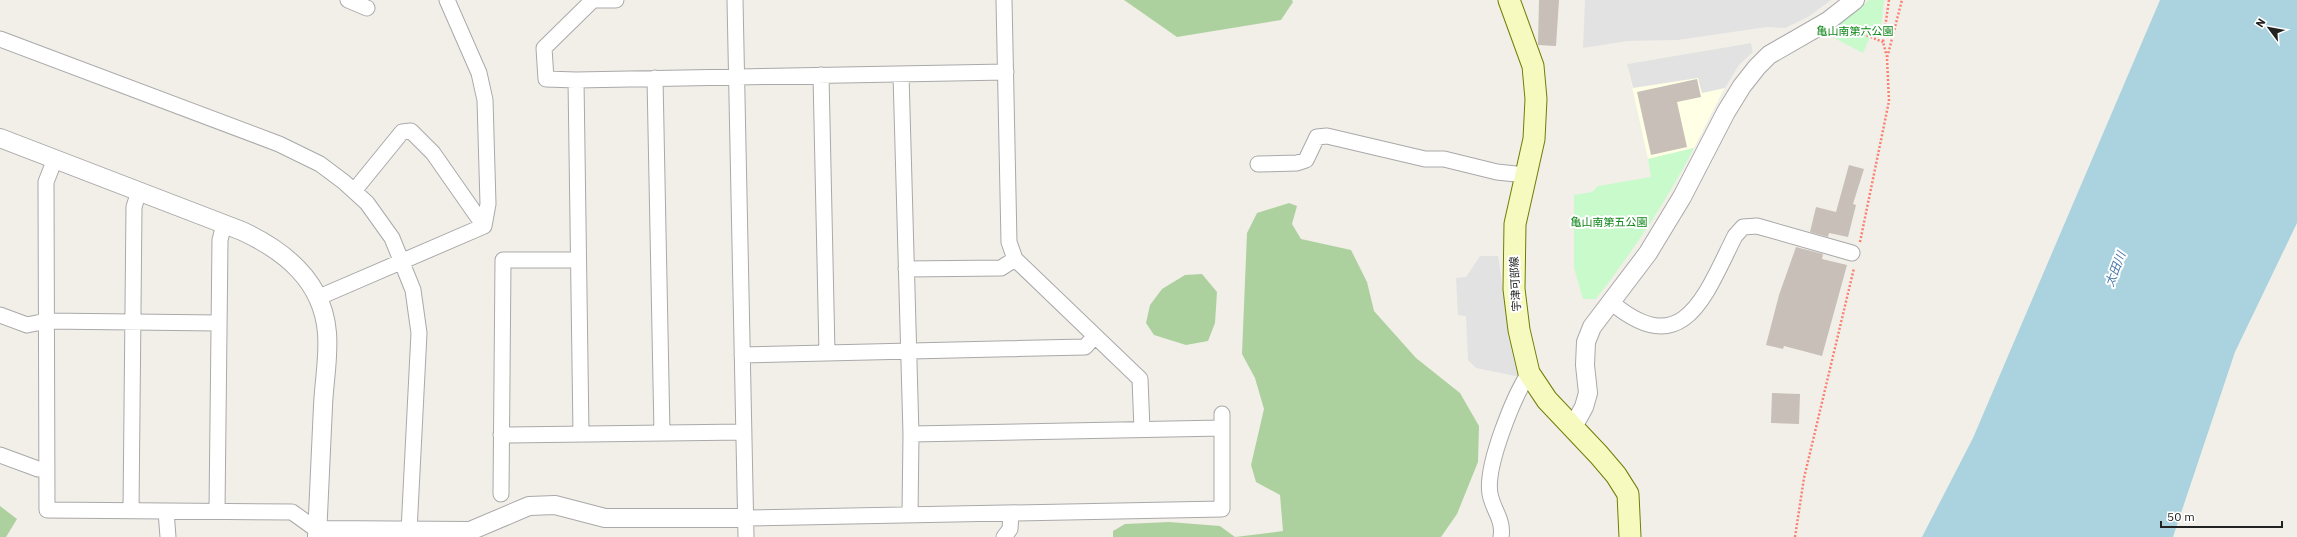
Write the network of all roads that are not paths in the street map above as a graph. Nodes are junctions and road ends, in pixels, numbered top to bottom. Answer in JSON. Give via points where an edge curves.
{"nodes":[{"id":1,"x":348,"y":0,"type":"edge"},
{"id":2,"x":447,"y":0,"type":"edge"},
{"id":3,"x":616,"y":0,"type":"edge"},
{"id":4,"x":735,"y":0,"type":"edge"},
{"id":5,"x":1004,"y":0,"type":"edge"},
{"id":6,"x":1509,"y":0,"type":"edge"},
{"id":7,"x":1855,"y":0,"type":"edge"},
{"id":8,"x":367,"y":8,"type":"dead end"},
{"id":9,"x":0,"y":39,"type":"edge"},
{"id":10,"x":1006,"y":72,"type":"junction"},
{"id":11,"x":901,"y":74,"type":"junction"},
{"id":12,"x":822,"y":75,"type":"junction"},
{"id":13,"x":737,"y":76,"type":"junction"},
{"id":14,"x":655,"y":78,"type":"junction"},
{"id":15,"x":576,"y":80,"type":"junction"},
{"id":16,"x":0,"y":138,"type":"edge"},
{"id":17,"x":55,"y":159,"type":"junction"},
{"id":18,"x":1258,"y":164,"type":"dead end"},
{"id":19,"x":1526,"y":175,"type":"junction"},
{"id":20,"x":139,"y":191,"type":"junction"},
{"id":21,"x":354,"y":191,"type":"junction"},
{"id":22,"x":224,"y":224,"type":"junction"},
{"id":23,"x":484,"y":226,"type":"junction"},
{"id":24,"x":1852,"y":253,"type":"dead end"},
{"id":25,"x":1015,"y":259,"type":"junction"},
{"id":26,"x":578,"y":260,"type":"junction"},
{"id":27,"x":401,"y":262,"type":"junction"},
{"id":28,"x":906,"y":269,"type":"junction"},
{"id":29,"x":318,"y":298,"type":"junction"},
{"id":30,"x":1611,"y":302,"type":"junction"},
{"id":31,"x":0,"y":315,"type":"edge"},
{"id":32,"x":46,"y":321,"type":"junction"},
{"id":33,"x":133,"y":322,"type":"junction"},
{"id":34,"x":219,"y":323,"type":"junction"},
{"id":35,"x":1094,"y":337,"type":"junction"},
{"id":36,"x":908,"y":351,"type":"junction"},
{"id":37,"x":827,"y":353,"type":"junction"},
{"id":38,"x":742,"y":355,"type":"junction"},
{"id":39,"x":1529,"y":373,"type":"junction"},
{"id":40,"x":1573,"y":426,"type":"junction"},
{"id":41,"x":1142,"y":430,"type":"junction"},
{"id":42,"x":744,"y":432,"type":"junction"},
{"id":43,"x":662,"y":433,"type":"junction"},
{"id":44,"x":581,"y":434,"type":"junction"},
{"id":45,"x":910,"y":434,"type":"junction"},
{"id":46,"x":501,"y":435,"type":"junction"},
{"id":47,"x":0,"y":455,"type":"edge"},
{"id":48,"x":47,"y":468,"type":"junction"},
{"id":49,"x":501,"y":494,"type":"dead end"},
{"id":50,"x":131,"y":511,"type":"junction"},
{"id":51,"x":166,"y":511,"type":"junction"},
{"id":52,"x":217,"y":511,"type":"junction"},
{"id":53,"x":1011,"y":513,"type":"junction"},
{"id":54,"x":910,"y":515,"type":"junction"},
{"id":55,"x":745,"y":518,"type":"junction"},
{"id":56,"x":409,"y":531,"type":"junction"},
{"id":57,"x":317,"y":534,"type":"edge"},
{"id":58,"x":447,"y":535,"type":"edge"},
{"id":59,"x":168,"y":537,"type":"edge"},
{"id":60,"x":746,"y":537,"type":"edge"},
{"id":61,"x":1004,"y":537,"type":"edge"},
{"id":62,"x":1501,"y":537,"type":"edge"},
{"id":63,"x":1630,"y":537,"type":"edge"}],
"edges":[{"from":1,"to":8,"type":"street"},
{"from":2,"to":23,"type":"street","via":[[479,73],[484,100],[488,204]]},
{"from":3,"to":15,"type":"street","via":[[593,0],[544,48],[546,79]]},
{"from":4,"to":13,"type":"street"},
{"from":5,"to":10,"type":"street"},
{"from":6,"to":19,"type":"main road","name":"宇津可部線","via":[[1534,72],[1534,131]]},
{"from":7,"to":30,"type":"street","via":[[1828,21],[1769,56],[1753,71],[1726,112],[1682,197],[1648,253]]},
{"from":9,"to":21,"type":"street","via":[[280,144],[320,164]]},
{"from":10,"to":11,"type":"street"},
{"from":10,"to":25,"type":"street","via":[[1009,242]]},
{"from":11,"to":12,"type":"street"},
{"from":11,"to":28,"type":"street"},
{"from":12,"to":13,"type":"street"},
{"from":12,"to":37,"type":"street"},
{"from":13,"to":14,"type":"street"},
{"from":13,"to":38,"type":"street"},
{"from":14,"to":15,"type":"street"},
{"from":14,"to":43,"type":"street"},
{"from":15,"to":26,"type":"street"},
{"from":16,"to":17,"type":"street"},
{"from":17,"to":20,"type":"street"},
{"from":17,"to":32,"type":"street","via":[[46,182]]},
{"from":18,"to":19,"type":"street","via":[[1302,162],[1306,160],[1317,137],[1327,136],[1425,160],[1444,159],[1497,172]]},
{"from":19,"to":39,"type":"main road","name":"宇津可部線","via":[[1515,224],[1513,263],[1519,330]]},
{"from":20,"to":22,"type":"street"},
{"from":20,"to":33,"type":"street","via":[[134,207]]},
{"from":21,"to":23,"type":"street","via":[[402,132],[411,131],[433,153]]},
{"from":21,"to":27,"type":"street","via":[[367,203],[392,238]]},
{"from":22,"to":29,"type":"street","via":[[267,242],[284,254],[301,271]]},
{"from":22,"to":34,"type":"street","via":[[220,240]]},
{"from":23,"to":27,"type":"street"},
{"from":24,"to":30,"type":"street","via":[[1757,226],[1743,227],[1735,236],[1703,300],[1691,315],[1675,324],[1660,327],[1624,314]]},
{"from":25,"to":28,"type":"street","via":[[1001,268]]},
{"from":25,"to":35,"type":"street"},
{"from":26,"to":44,"type":"street"},
{"from":26,"to":46,"type":"street","via":[[503,260]]},
{"from":27,"to":29,"type":"street"},
{"from":27,"to":56,"type":"street","via":[[413,290],[418,333]]},
{"from":28,"to":36,"type":"street"},
{"from":29,"to":57,"type":"street","via":[[327,333]]},
{"from":30,"to":40,"type":"street","via":[[1592,327],[1586,342],[1588,393],[1584,407]]},
{"from":31,"to":32,"type":"street","via":[[27,325]]},
{"from":32,"to":33,"type":"street"},
{"from":32,"to":48,"type":"street"},
{"from":33,"to":34,"type":"street"},
{"from":33,"to":50,"type":"street"},
{"from":34,"to":52,"type":"street"},
{"from":35,"to":36,"type":"street","via":[[1084,347]]},
{"from":35,"to":41,"type":"street","via":[[1140,379]]},
{"from":36,"to":37,"type":"street"},
{"from":36,"to":45,"type":"street"},
{"from":37,"to":38,"type":"street"},
{"from":38,"to":42,"type":"street"},
{"from":39,"to":40,"type":"main road","name":"宇津可部線","via":[[1547,400]]},
{"from":39,"to":62,"type":"street","via":[[1509,410],[1492,469],[1490,493],[1503,527]]},
{"from":40,"to":63,"type":"main road","name":"宇津可部線","via":[[1616,475],[1628,494]]},
{"from":41,"to":45,"type":"street"},
{"from":41,"to":53,"type":"street","via":[[1222,421],[1222,509]]},
{"from":42,"to":43,"type":"street"},
{"from":42,"to":55,"type":"street"},
{"from":43,"to":44,"type":"street"},
{"from":44,"to":46,"type":"street"},
{"from":45,"to":54,"type":"street"},
{"from":46,"to":49,"type":"street"},
{"from":47,"to":48,"type":"street","via":[[38,469]]},
{"from":48,"to":50,"type":"street","via":[[47,510]]},
{"from":50,"to":51,"type":"street"},
{"from":51,"to":52,"type":"street"},
{"from":51,"to":59,"type":"street"},
{"from":52,"to":57,"type":"street","via":[[292,512]]},
{"from":53,"to":54,"type":"street"},
{"from":53,"to":61,"type":"street","via":[[1010,530]]},
{"from":54,"to":55,"type":"street"},
{"from":55,"to":58,"type":"street","via":[[605,518],[555,505],[529,506],[470,531]]},
{"from":55,"to":60,"type":"street"},
{"from":56,"to":57,"type":"street"},
{"from":56,"to":58,"type":"street"}]}
